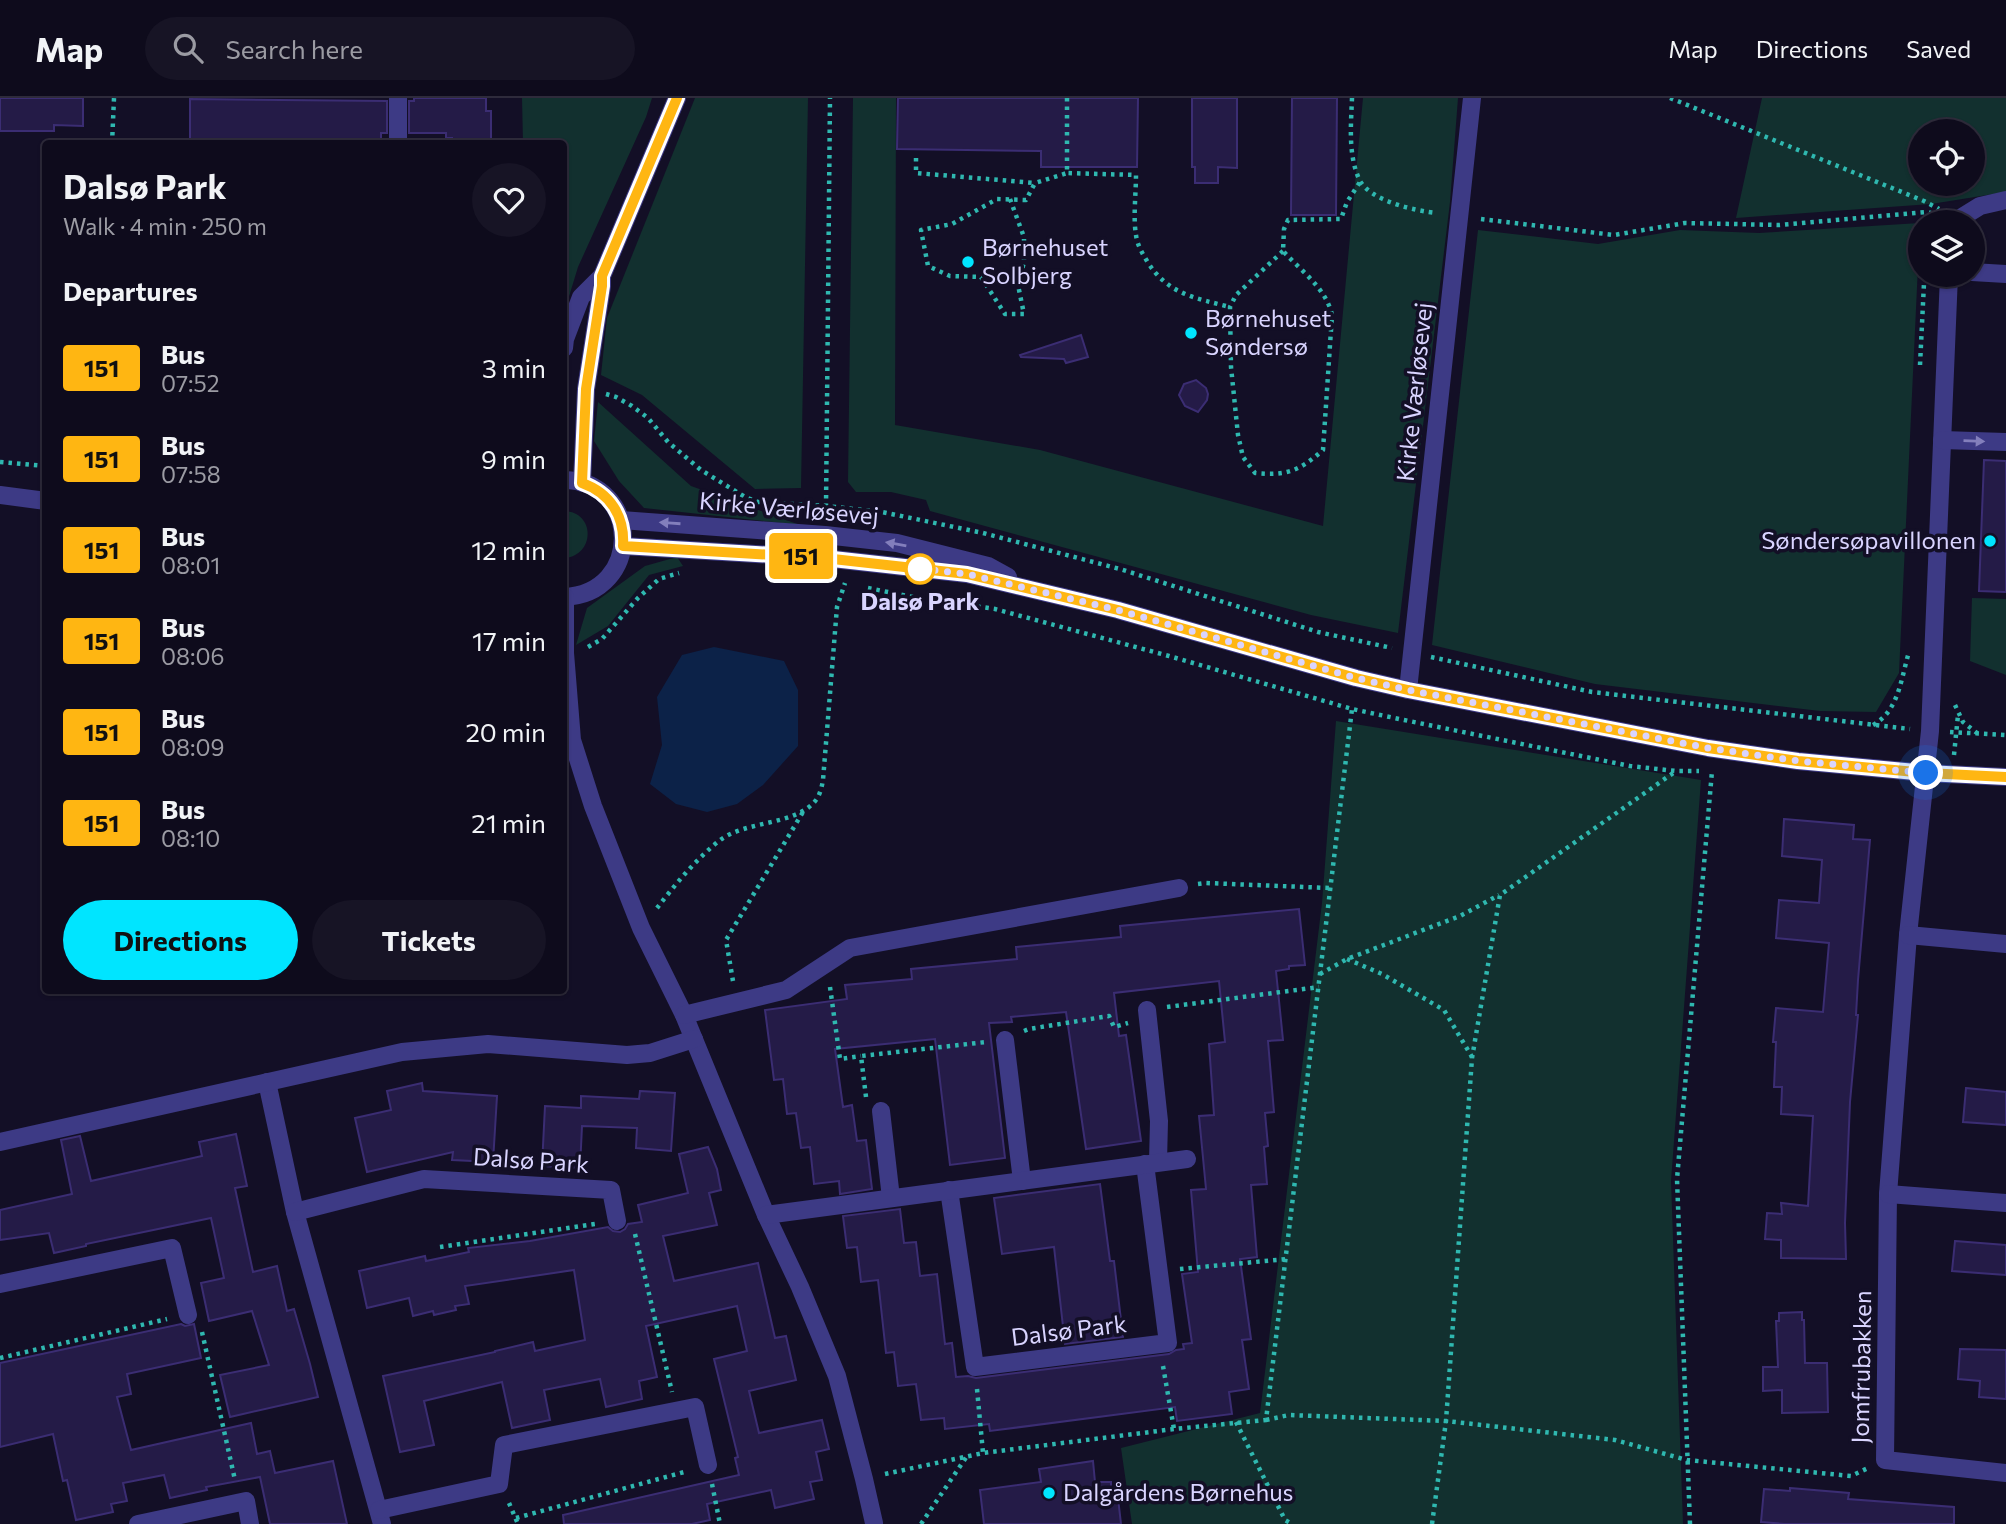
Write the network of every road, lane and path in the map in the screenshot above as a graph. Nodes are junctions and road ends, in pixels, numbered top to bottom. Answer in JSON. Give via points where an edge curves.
{"nodes":[{"id":1,"x":114,"y":98,"type":"edge"},
{"id":2,"x":398,"y":98,"type":"edge"},
{"id":3,"x":677,"y":98,"type":"edge"},
{"id":4,"x":830,"y":98,"type":"edge"},
{"id":5,"x":1066,"y":98,"type":"edge"},
{"id":6,"x":1352,"y":98,"type":"edge"},
{"id":7,"x":1472,"y":98,"type":"edge"},
{"id":8,"x":1670,"y":98,"type":"edge"},
{"id":9,"x":112,"y":140,"type":"edge"},
{"id":10,"x":398,"y":140,"type":"edge"},
{"id":11,"x":916,"y":159,"type":"dead end"},
{"id":12,"x":1067,"y":173,"type":"junction"},
{"id":13,"x":1360,"y":182,"type":"junction"},
{"id":14,"x":1035,"y":183,"type":"junction"},
{"id":15,"x":1010,"y":200,"type":"junction"},
{"id":16,"x":2006,"y":200,"type":"edge"},
{"id":17,"x":1939,"y":210,"type":"edge"},
{"id":18,"x":1974,"y":210,"type":"edge"},
{"id":19,"x":1908,"y":214,"type":"edge"},
{"id":20,"x":1459,"y":216,"type":"junction"},
{"id":21,"x":1283,"y":251,"type":"junction"},
{"id":22,"x":1985,"y":273,"type":"edge"},
{"id":23,"x":2006,"y":274,"type":"edge"},
{"id":24,"x":602,"y":276,"type":"junction"},
{"id":25,"x":1948,"y":287,"type":"edge"},
{"id":26,"x":1230,"y":307,"type":"junction"},
{"id":27,"x":567,"y":333,"type":"edge"},
{"id":28,"x":586,"y":389,"type":"junction"},
{"id":29,"x":1942,"y":439,"type":"junction"},
{"id":30,"x":2006,"y":442,"type":"edge"},
{"id":31,"x":0,"y":462,"type":"edge"},
{"id":32,"x":42,"y":466,"type":"edge"},
{"id":33,"x":567,"y":480,"type":"edge"},
{"id":34,"x":582,"y":483,"type":"junction"},
{"id":35,"x":0,"y":495,"type":"edge"},
{"id":36,"x":42,"y":500,"type":"edge"},
{"id":37,"x":826,"y":506,"type":"junction"},
{"id":38,"x":621,"y":520,"type":"junction"},
{"id":39,"x":623,"y":546,"type":"junction"},
{"id":40,"x":687,"y":570,"type":"dead end"},
{"id":41,"x":845,"y":583,"type":"dead end"},
{"id":42,"x":859,"y":586,"type":"dead end"},
{"id":43,"x":1029,"y":589,"type":"junction"},
{"id":44,"x":567,"y":597,"type":"edge"},
{"id":45,"x":1910,"y":647,"type":"dead end"},
{"id":46,"x":567,"y":653,"type":"edge"},
{"id":47,"x":1412,"y":653,"type":"junction"},
{"id":48,"x":567,"y":678,"type":"edge"},
{"id":49,"x":1408,"y":690,"type":"junction"},
{"id":50,"x":1352,"y":709,"type":"junction"},
{"id":51,"x":1873,"y":725,"type":"junction"},
{"id":52,"x":1906,"y":729,"type":"dead end"},
{"id":53,"x":1978,"y":734,"type":"dead end"},
{"id":54,"x":2006,"y":735,"type":"edge"},
{"id":55,"x":1676,"y":771,"type":"junction"},
{"id":56,"x":1926,"y":773,"type":"junction"},
{"id":57,"x":2006,"y":777,"type":"edge"},
{"id":58,"x":803,"y":812,"type":"junction"},
{"id":59,"x":1179,"y":888,"type":"joint"},
{"id":60,"x":1329,"y":888,"type":"junction"},
{"id":61,"x":1500,"y":895,"type":"junction"},
{"id":62,"x":641,"y":928,"type":"junction"},
{"id":63,"x":1908,"y":935,"type":"junction"},
{"id":64,"x":2006,"y":944,"type":"edge"},
{"id":65,"x":1347,"y":959,"type":"junction"},
{"id":66,"x":826,"y":964,"type":"junction"},
{"id":67,"x":1320,"y":974,"type":"junction"},
{"id":68,"x":1319,"y":987,"type":"junction"},
{"id":69,"x":737,"y":1003,"type":"junction"},
{"id":70,"x":1147,"y":1010,"type":"junction"},
{"id":71,"x":684,"y":1015,"type":"junction"},
{"id":72,"x":694,"y":1039,"type":"junction"},
{"id":73,"x":1005,"y":1040,"type":"junction"},
{"id":74,"x":861,"y":1056,"type":"junction"},
{"id":75,"x":1472,"y":1058,"type":"junction"},
{"id":76,"x":267,"y":1082,"type":"junction"},
{"id":77,"x":881,"y":1111,"type":"joint"},
{"id":78,"x":0,"y":1142,"type":"edge"},
{"id":79,"x":1187,"y":1159,"type":"dead end"},
{"id":80,"x":1152,"y":1163,"type":"junction"},
{"id":81,"x":1022,"y":1181,"type":"junction"},
{"id":82,"x":949,"y":1190,"type":"junction"},
{"id":83,"x":1888,"y":1194,"type":"junction"},
{"id":84,"x":891,"y":1198,"type":"junction"},
{"id":85,"x":2006,"y":1203,"type":"edge"},
{"id":86,"x":295,"y":1212,"type":"junction"},
{"id":87,"x":766,"y":1214,"type":"junction"},
{"id":88,"x":617,"y":1220,"type":"junction"},
{"id":89,"x":440,"y":1247,"type":"dead end"},
{"id":90,"x":1287,"y":1259,"type":"junction"},
{"id":91,"x":1159,"y":1272,"type":"junction"},
{"id":92,"x":0,"y":1284,"type":"edge"},
{"id":93,"x":188,"y":1315,"type":"junction"},
{"id":94,"x":1160,"y":1344,"type":"junction"},
{"id":95,"x":0,"y":1358,"type":"edge"},
{"id":96,"x":975,"y":1367,"type":"junction"},
{"id":97,"x":676,"y":1411,"type":"junction"},
{"id":98,"x":1266,"y":1420,"type":"junction"},
{"id":99,"x":1446,"y":1421,"type":"junction"},
{"id":100,"x":1236,"y":1422,"type":"junction"},
{"id":101,"x":1174,"y":1429,"type":"junction"},
{"id":102,"x":983,"y":1453,"type":"junction"},
{"id":103,"x":967,"y":1456,"type":"junction"},
{"id":104,"x":1687,"y":1460,"type":"junction"},
{"id":105,"x":1885,"y":1460,"type":"junction"},
{"id":106,"x":708,"y":1465,"type":"junction"},
{"id":107,"x":2006,"y":1473,"type":"edge"},
{"id":108,"x":864,"y":1479,"type":"junction"},
{"id":109,"x":240,"y":1502,"type":"junction"},
{"id":110,"x":380,"y":1517,"type":"edge"},
{"id":111,"x":516,"y":1518,"type":"dead end"},
{"id":112,"x":873,"y":1523,"type":"edge"},
{"id":113,"x":138,"y":1524,"type":"edge"},
{"id":114,"x":250,"y":1524,"type":"edge"},
{"id":115,"x":720,"y":1524,"type":"edge"},
{"id":116,"x":921,"y":1524,"type":"edge"},
{"id":117,"x":1292,"y":1524,"type":"edge"},
{"id":118,"x":1432,"y":1524,"type":"edge"},
{"id":119,"x":1690,"y":1524,"type":"edge"}],
"edges":[{"from":1,"to":9,"type":"path"},
{"from":2,"to":10,"type":"street"},
{"from":3,"to":24,"type":"street"},
{"from":4,"to":37,"type":"path"},
{"from":5,"to":12,"type":"path"},
{"from":6,"to":13,"type":"path","via":[[1350,144]]},
{"from":7,"to":20,"type":"street","name":"Kirke Værløsevej"},
{"from":8,"to":17,"type":"path"},
{"from":11,"to":14,"type":"path","via":[[916,173]]},
{"from":12,"to":14,"type":"path"},
{"from":12,"to":26,"type":"path","via":[[1136,175],[1136,236],[1155,273],[1172,289]]},
{"from":13,"to":20,"type":"path","via":[[1380,198],[1412,210]]},
{"from":13,"to":21,"type":"path","via":[[1341,219],[1288,220]]},
{"from":14,"to":15,"type":"path","via":[[1026,201]]},
{"from":15,"to":15,"type":"path","via":[[998,199],[952,225],[921,230],[928,266],[950,276],[981,277],[1005,314],[1024,314],[1018,285],[1024,237]]},
{"from":16,"to":18,"type":"street"},
{"from":19,"to":20,"type":"path","via":[[1779,225],[1685,223],[1614,235]]},
{"from":20,"to":47,"type":"street","name":"Kirke Værløsevej"},
{"from":21,"to":26,"type":"path","via":[[1236,295]]},
{"from":21,"to":26,"type":"path","via":[[1319,288],[1332,315],[1323,450],[1293,472],[1255,473],[1243,457],[1231,367]]},
{"from":22,"to":23,"type":"street"},
{"from":24,"to":27,"type":"street","via":[[581,297]]},
{"from":24,"to":28,"type":"street"},
{"from":25,"to":29,"type":"street"},
{"from":28,"to":34,"type":"street"},
{"from":28,"to":37,"type":"path","via":[[632,406],[701,470],[745,497],[758,502]]},
{"from":29,"to":30,"type":"street","one_way":true},
{"from":29,"to":56,"type":"street"},
{"from":31,"to":32,"type":"path"},
{"from":33,"to":34,"type":"street"},
{"from":34,"to":38,"type":"street","via":[[604,494]]},
{"from":35,"to":36,"type":"street"},
{"from":37,"to":47,"type":"path","via":[[882,512],[983,533],[1120,569],[1318,632]]},
{"from":38,"to":39,"type":"street"},
{"from":43,"to":38,"type":"street","name":"Kirke Værløsevej","one_way":true,"via":[[988,566],[897,543]]},
{"from":39,"to":43,"type":"street","name":"Kirke Værløsevej","via":[[824,558],[967,574]]},
{"from":39,"to":44,"type":"street","via":[[611,575],[584,594]]},
{"from":40,"to":46,"type":"path","via":[[659,579],[602,639],[580,652]]},
{"from":41,"to":58,"type":"path","via":[[837,607],[824,780],[818,798]]},
{"from":42,"to":50,"type":"path","via":[[995,609]]},
{"from":43,"to":49,"type":"street","name":"Kirke Værløsevej"},
{"from":45,"to":51,"type":"path","via":[[1893,706]]},
{"from":47,"to":49,"type":"street","name":"Kirke Værløsevej"},
{"from":47,"to":51,"type":"path","via":[[1592,692]]},
{"from":48,"to":62,"type":"street","via":[[572,740]]},
{"from":49,"to":56,"type":"street","name":"Kirke Værløsevej","via":[[1708,748]]},
{"from":50,"to":55,"type":"path","via":[[1604,761]]},
{"from":50,"to":60,"type":"path"},
{"from":51,"to":52,"type":"path"},
{"from":53,"to":54,"type":"path"},
{"from":55,"to":61,"type":"path"},
{"from":55,"to":104,"type":"path","via":[[1712,771],[1677,1179]]},
{"from":56,"to":57,"type":"street","name":"Kirke Værløsevej"},
{"from":56,"to":63,"type":"street","name":"Jomfrubakken"},
{"from":58,"to":62,"type":"path","via":[[720,839],[681,877]]},
{"from":58,"to":69,"type":"path","via":[[726,940]]},
{"from":59,"to":60,"type":"path","via":[[1206,883]]},
{"from":59,"to":66,"type":"street","via":[[850,948]]},
{"from":60,"to":67,"type":"path"},
{"from":61,"to":65,"type":"path","via":[[1460,916]]},
{"from":61,"to":75,"type":"path"},
{"from":62,"to":71,"type":"street"},
{"from":63,"to":64,"type":"street"},
{"from":63,"to":83,"type":"street","name":"Jomfrubakken"},
{"from":65,"to":67,"type":"path"},
{"from":65,"to":75,"type":"path","via":[[1444,1010]]},
{"from":66,"to":69,"type":"street","via":[[786,990]]},
{"from":66,"to":74,"type":"path","via":[[840,1059]]},
{"from":67,"to":68,"type":"path"},
{"from":68,"to":70,"type":"path"},
{"from":68,"to":90,"type":"path"},
{"from":69,"to":71,"type":"street"},
{"from":70,"to":73,"type":"path","via":[[1132,1013],[1129,1023],[1114,1027],[1108,1016],[1029,1029]]},
{"from":70,"to":80,"type":"street","name":"Dalsø Park","via":[[1159,1121]]},
{"from":71,"to":72,"type":"street"},
{"from":72,"to":76,"type":"street","via":[[627,1055],[488,1044],[402,1052]]},
{"from":72,"to":87,"type":"street"},
{"from":73,"to":74,"type":"path"},
{"from":73,"to":81,"type":"street"},
{"from":74,"to":77,"type":"path","via":[[866,1100]]},
{"from":75,"to":99,"type":"path"},
{"from":76,"to":78,"type":"street"},
{"from":76,"to":86,"type":"street"},
{"from":77,"to":84,"type":"street"},
{"from":79,"to":80,"type":"street"},
{"from":80,"to":81,"type":"street"},
{"from":80,"to":91,"type":"street","name":"Dalsø Park"},
{"from":81,"to":82,"type":"street"},
{"from":82,"to":84,"type":"street"},
{"from":82,"to":96,"type":"street"},
{"from":83,"to":85,"type":"street"},
{"from":83,"to":105,"type":"street","name":"Jomfrubakken"},
{"from":84,"to":87,"type":"street"},
{"from":86,"to":88,"type":"street","name":"Dalsø Park","via":[[424,1178],[611,1190]]},
{"from":86,"to":110,"type":"street"},
{"from":87,"to":108,"type":"street","via":[[837,1376]]},
{"from":88,"to":89,"type":"path"},
{"from":88,"to":97,"type":"path","via":[[631,1220]]},
{"from":90,"to":91,"type":"path"},
{"from":90,"to":98,"type":"path"},
{"from":91,"to":94,"type":"street","name":"Dalsø Park","via":[[1168,1343]]},
{"from":92,"to":93,"type":"street","via":[[173,1248]]},
{"from":93,"to":95,"type":"path"},
{"from":93,"to":109,"type":"path","via":[[198,1313]]},
{"from":94,"to":96,"type":"street","name":"Dalsø Park"},
{"from":94,"to":101,"type":"path"},
{"from":96,"to":102,"type":"path"},
{"from":97,"to":106,"type":"street","via":[[695,1407]]},
{"from":97,"to":110,"type":"street","via":[[504,1445],[499,1484]]},
{"from":98,"to":99,"type":"path","via":[[1289,1415]]},
{"from":98,"to":100,"type":"path"},
{"from":99,"to":104,"type":"path","via":[[1615,1440]]},
{"from":99,"to":118,"type":"path"},
{"from":100,"to":101,"type":"path"},
{"from":100,"to":117,"type":"path","via":[[1285,1520]]},
{"from":101,"to":102,"type":"path"},
{"from":102,"to":103,"type":"path"},
{"from":103,"to":108,"type":"path"},
{"from":103,"to":116,"type":"path"},
{"from":104,"to":105,"type":"path","via":[[1851,1476]]},
{"from":104,"to":119,"type":"path"},
{"from":105,"to":107,"type":"street","name":"Jomfrubakken"},
{"from":106,"to":111,"type":"path"},
{"from":106,"to":115,"type":"path"},
{"from":108,"to":112,"type":"street"},
{"from":109,"to":113,"type":"street"},
{"from":109,"to":114,"type":"street","via":[[246,1501]]}]}
